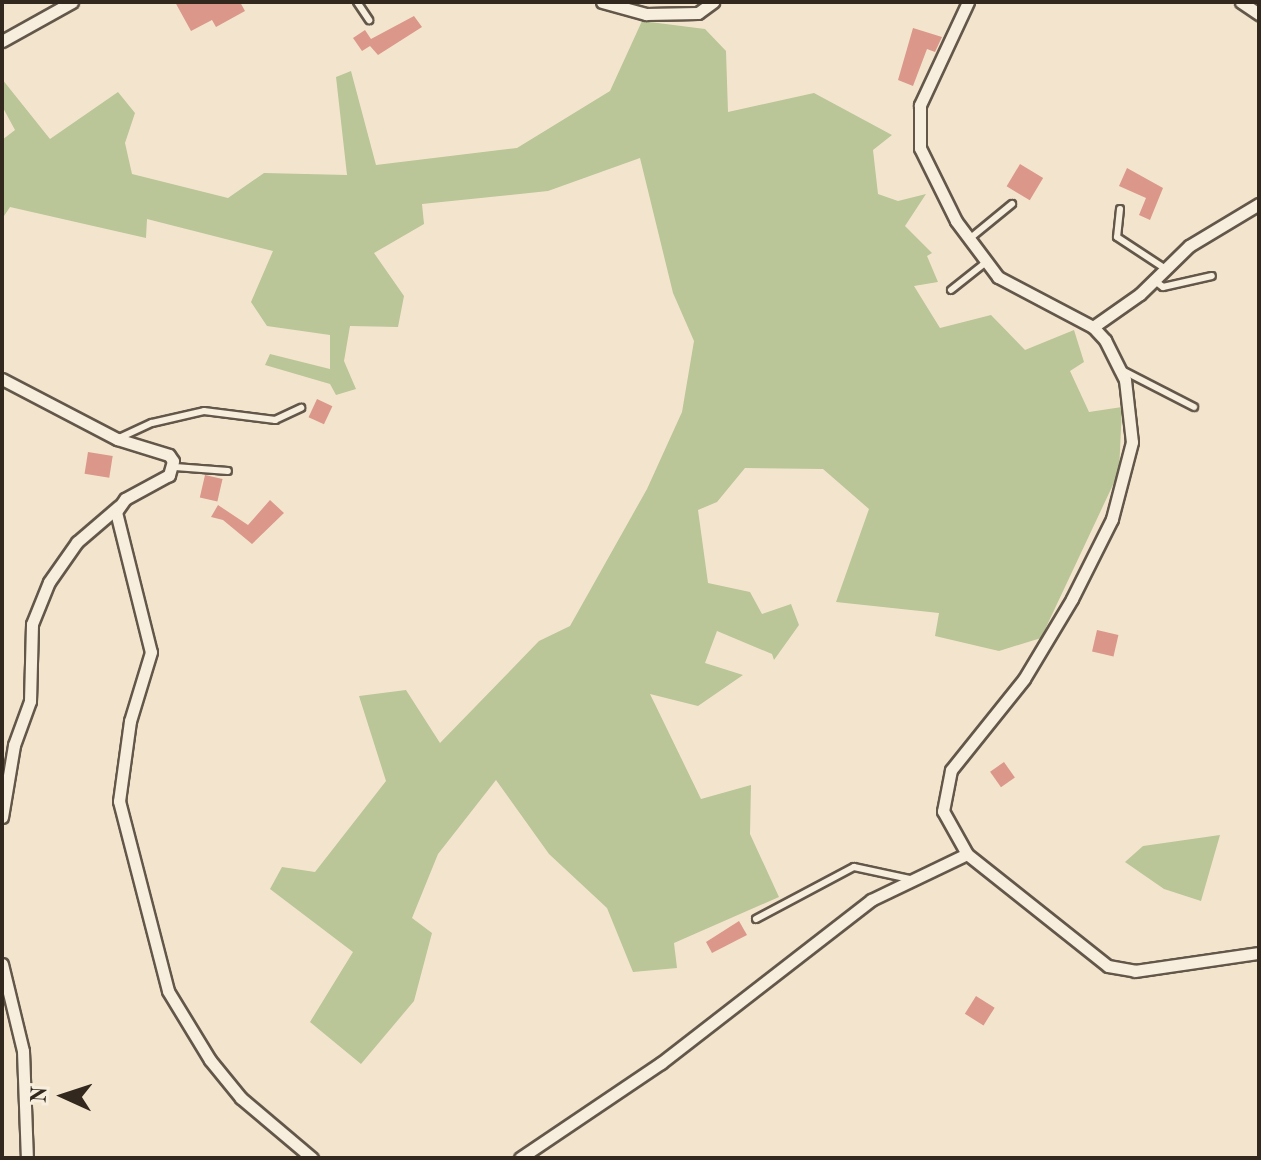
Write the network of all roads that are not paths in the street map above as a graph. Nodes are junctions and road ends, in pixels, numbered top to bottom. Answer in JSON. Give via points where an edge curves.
{"nodes":[{"id":1,"x":72,"y":2,"type":"edge"},
{"id":2,"x":357,"y":2,"type":"edge"},
{"id":3,"x":602,"y":2,"type":"edge"},
{"id":4,"x":713,"y":2,"type":"edge"},
{"id":5,"x":968,"y":2,"type":"edge"},
{"id":6,"x":1241,"y":2,"type":"edge"},
{"id":7,"x":1259,"y":14,"type":"edge"},
{"id":8,"x":369,"y":20,"type":"dead end"},
{"id":9,"x":2,"y":41,"type":"edge"},
{"id":10,"x":1012,"y":204,"type":"dead end"},
{"id":11,"x":1259,"y":204,"type":"edge"},
{"id":12,"x":1120,"y":209,"type":"dead end"},
{"id":13,"x":968,"y":240,"type":"junction"},
{"id":14,"x":985,"y":263,"type":"junction"},
{"id":15,"x":1164,"y":268,"type":"junction"},
{"id":16,"x":1212,"y":276,"type":"dead end"},
{"id":17,"x":1154,"y":280,"type":"junction"},
{"id":18,"x":951,"y":290,"type":"dead end"},
{"id":19,"x":1109,"y":317,"type":"junction"},
{"id":20,"x":1093,"y":327,"type":"junction"},
{"id":21,"x":1105,"y":340,"type":"junction"},
{"id":22,"x":1120,"y":369,"type":"junction"},
{"id":23,"x":2,"y":379,"type":"edge"},
{"id":24,"x":1194,"y":407,"type":"dead end"},
{"id":25,"x":301,"y":408,"type":"dead end"},
{"id":26,"x":117,"y":439,"type":"junction"},
{"id":27,"x":175,"y":467,"type":"junction"},
{"id":28,"x":228,"y":471,"type":"dead end"},
{"id":29,"x":119,"y":506,"type":"junction"},
{"id":30,"x":2,"y":817,"type":"edge"},
{"id":31,"x":967,"y":854,"type":"junction"},
{"id":32,"x":916,"y":881,"type":"junction"},
{"id":33,"x":756,"y":919,"type":"dead end"},
{"id":34,"x":1259,"y":953,"type":"edge"},
{"id":35,"x":2,"y":964,"type":"edge"},
{"id":36,"x":27,"y":1158,"type":"edge"},
{"id":37,"x":312,"y":1158,"type":"edge"},
{"id":38,"x":520,"y":1158,"type":"edge"}],
"edges":[{"from":1,"to":9,"type":"street"},
{"from":2,"to":8,"type":"lane"},
{"from":3,"to":4,"type":"street","via":[[646,14],[698,13]]},
{"from":5,"to":13,"type":"street","via":[[920,105],[918,123],[920,148]]},
{"from":6,"to":7,"type":"street"},
{"from":10,"to":13,"type":"lane"},
{"from":11,"to":15,"type":"street","via":[[1189,246]]},
{"from":12,"to":15,"type":"lane","via":[[1117,237]]},
{"from":13,"to":14,"type":"street"},
{"from":14,"to":18,"type":"lane"},
{"from":14,"to":20,"type":"street","via":[[998,277]]},
{"from":15,"to":17,"type":"street"},
{"from":16,"to":17,"type":"lane","via":[[1163,287]]},
{"from":17,"to":19,"type":"street"},
{"from":19,"to":20,"type":"street"},
{"from":19,"to":21,"type":"street"},
{"from":20,"to":21,"type":"street"},
{"from":21,"to":22,"type":"street"},
{"from":22,"to":24,"type":"lane"},
{"from":22,"to":31,"type":"street","via":[[1130,402],[1132,442],[1112,519],[1042,654],[951,770],[944,787],[947,823]]},
{"from":23,"to":26,"type":"street"},
{"from":25,"to":26,"type":"lane","via":[[275,420],[204,411],[152,423]]},
{"from":26,"to":27,"type":"street","via":[[169,455]]},
{"from":27,"to":28,"type":"lane"},
{"from":27,"to":29,"type":"street"},
{"from":29,"to":30,"type":"street","via":[[77,542],[49,582],[32,624],[30,701],[14,745]]},
{"from":29,"to":37,"type":"street","via":[[118,524],[151,652],[130,721],[119,801],[168,991],[210,1060],[241,1098]]},
{"from":31,"to":32,"type":"street"},
{"from":31,"to":34,"type":"street","via":[[1108,966],[1135,971]]},
{"from":32,"to":33,"type":"lane","via":[[854,867]]},
{"from":32,"to":38,"type":"street","via":[[871,900],[661,1063]]},
{"from":35,"to":36,"type":"street","via":[[23,1051]]}]}
